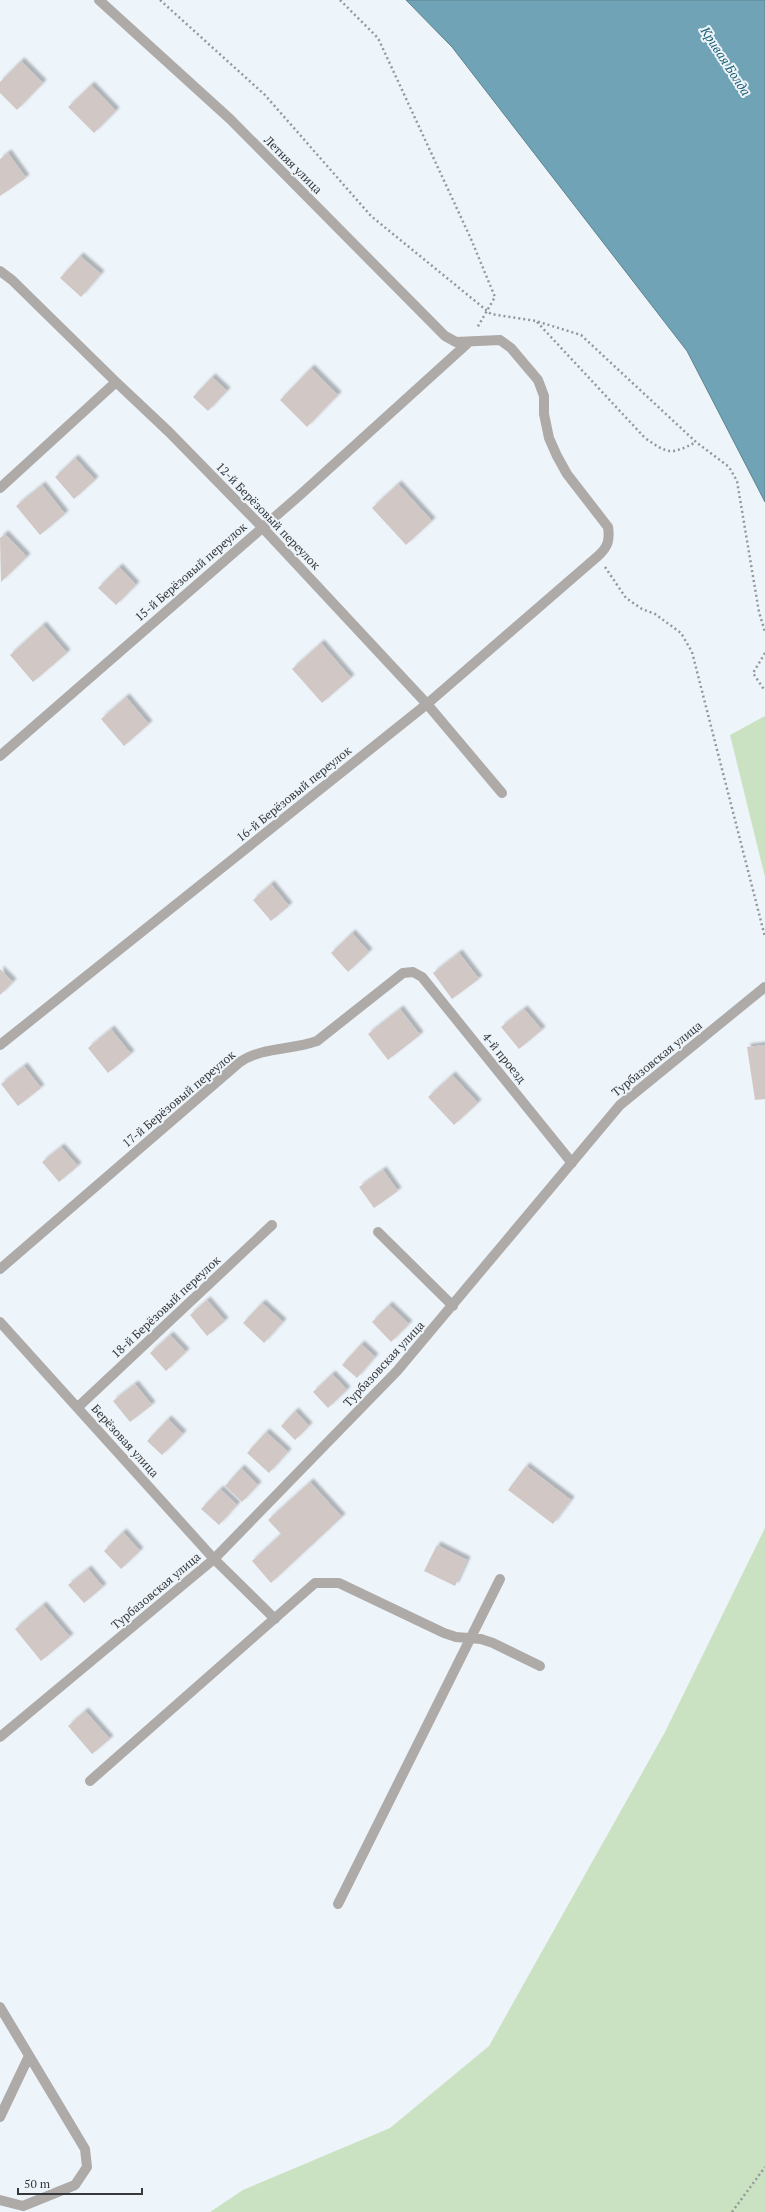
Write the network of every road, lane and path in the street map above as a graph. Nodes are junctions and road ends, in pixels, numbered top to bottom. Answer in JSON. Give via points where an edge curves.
{"nodes":[{"id":1,"x":98,"y":0,"type":"edge"},
{"id":2,"x":160,"y":0,"type":"edge"},
{"id":3,"x":340,"y":0,"type":"edge"},
{"id":4,"x":0,"y":271,"type":"edge"},
{"id":5,"x":486,"y":310,"type":"junction"},
{"id":6,"x":536,"y":321,"type":"junction"},
{"id":7,"x":469,"y":342,"type":"junction"},
{"id":8,"x":116,"y":382,"type":"junction"},
{"id":9,"x":696,"y":442,"type":"junction"},
{"id":10,"x":0,"y":488,"type":"edge"},
{"id":11,"x":262,"y":527,"type":"junction"},
{"id":12,"x":598,"y":556,"type":"junction"},
{"id":13,"x":765,"y":632,"type":"edge"},
{"id":14,"x":765,"y":653,"type":"edge"},
{"id":15,"x":765,"y":692,"type":"edge"},
{"id":16,"x":427,"y":704,"type":"junction"},
{"id":17,"x":0,"y":756,"type":"edge"},
{"id":18,"x":502,"y":793,"type":"dead end"},
{"id":19,"x":765,"y":937,"type":"edge"},
{"id":20,"x":413,"y":972,"type":"joint"},
{"id":21,"x":765,"y":987,"type":"edge"},
{"id":22,"x":0,"y":1045,"type":"edge"},
{"id":23,"x":572,"y":1163,"type":"junction"},
{"id":24,"x":272,"y":1225,"type":"dead end"},
{"id":25,"x":378,"y":1232,"type":"dead end"},
{"id":26,"x":0,"y":1269,"type":"edge"},
{"id":27,"x":453,"y":1306,"type":"junction"},
{"id":28,"x":0,"y":1322,"type":"edge"},
{"id":29,"x":78,"y":1407,"type":"junction"},
{"id":30,"x":214,"y":1560,"type":"junction"},
{"id":31,"x":500,"y":1579,"type":"dead end"},
{"id":32,"x":275,"y":1619,"type":"junction"},
{"id":33,"x":470,"y":1639,"type":"junction"},
{"id":34,"x":540,"y":1666,"type":"dead end"},
{"id":35,"x":0,"y":1737,"type":"edge"},
{"id":36,"x":90,"y":1781,"type":"dead end"},
{"id":37,"x":338,"y":1904,"type":"dead end"},
{"id":38,"x":0,"y":2007,"type":"edge"},
{"id":39,"x":29,"y":2056,"type":"junction"},
{"id":40,"x":0,"y":2117,"type":"edge"},
{"id":41,"x":765,"y":2167,"type":"edge"},
{"id":42,"x":0,"y":2200,"type":"edge"},
{"id":43,"x":732,"y":2212,"type":"edge"}],
"edges":[{"from":1,"to":7,"type":"street","name":"Летняя улица","via":[[230,120],[445,336],[456,342]]},
{"from":2,"to":5,"type":"path","via":[[265,95],[371,216]]},
{"from":3,"to":5,"type":"path","via":[[382,45],[495,297]]},
{"from":4,"to":8,"type":"street","name":"12-й Берёзовый переулок"},
{"from":5,"to":6,"type":"path","via":[[491,314]]},
{"from":5,"to":7,"type":"path"},
{"from":6,"to":9,"type":"path","via":[[581,335]]},
{"from":6,"to":9,"type":"path","via":[[645,438],[661,449],[677,452]]},
{"from":7,"to":11,"type":"street","name":"15-й Берёзовый переулок"},
{"from":7,"to":12,"type":"street","name":"Летняя улица","via":[[500,340],[511,348],[538,380],[544,396],[544,414],[549,438],[557,456],[567,474],[608,527],[608,544]]},
{"from":8,"to":10,"type":"street"},
{"from":8,"to":11,"type":"street","name":"12-й Берёзовый переулок"},
{"from":9,"to":13,"type":"path","via":[[729,467],[737,481],[759,612]]},
{"from":11,"to":16,"type":"street","name":"12-й Берёзовый переулок"},
{"from":11,"to":17,"type":"street","name":"15-й Берёзовый переулок"},
{"from":12,"to":16,"type":"street","name":"16-й Берёзовый переулок"},
{"from":12,"to":19,"type":"path","via":[[626,598],[655,614],[681,633],[692,652]]},
{"from":14,"to":15,"type":"path","via":[[753,673]]},
{"from":16,"to":18,"type":"street","name":"12-й Берёзовый переулок"},
{"from":16,"to":22,"type":"street","name":"16-й Берёзовый переулок"},
{"from":20,"to":23,"type":"street","name":"4-й проезд","via":[[422,977]]},
{"from":20,"to":26,"type":"street","name":"17-й Берёзовый переулок","via":[[403,973],[317,1041],[300,1047],[258,1053],[240,1062]]},
{"from":21,"to":23,"type":"street","name":"Турбазовская улица","via":[[620,1105]]},
{"from":23,"to":27,"type":"street","name":"Турбазовская улица"},
{"from":24,"to":29,"type":"street","name":"18-й Берёзовый переулок"},
{"from":25,"to":27,"type":"street"},
{"from":27,"to":30,"type":"street","name":"Турбазовская улица","via":[[397,1371]]},
{"from":28,"to":29,"type":"street","name":"Берёзовая улица"},
{"from":29,"to":30,"type":"street","name":"Берёзовая улица"},
{"from":30,"to":32,"type":"street","name":"Берёзовая улица"},
{"from":30,"to":35,"type":"street","name":"Турбазовская улица"},
{"from":31,"to":33,"type":"street"},
{"from":32,"to":33,"type":"street","via":[[316,1583],[339,1583],[444,1633]]},
{"from":32,"to":36,"type":"street"},
{"from":33,"to":34,"type":"street","via":[[493,1642]]},
{"from":33,"to":37,"type":"street"},
{"from":38,"to":39,"type":"street"},
{"from":39,"to":40,"type":"street"},
{"from":39,"to":42,"type":"street","via":[[85,2148],[87,2167],[75,2185],[23,2206]]},
{"from":41,"to":43,"type":"path"}]}
